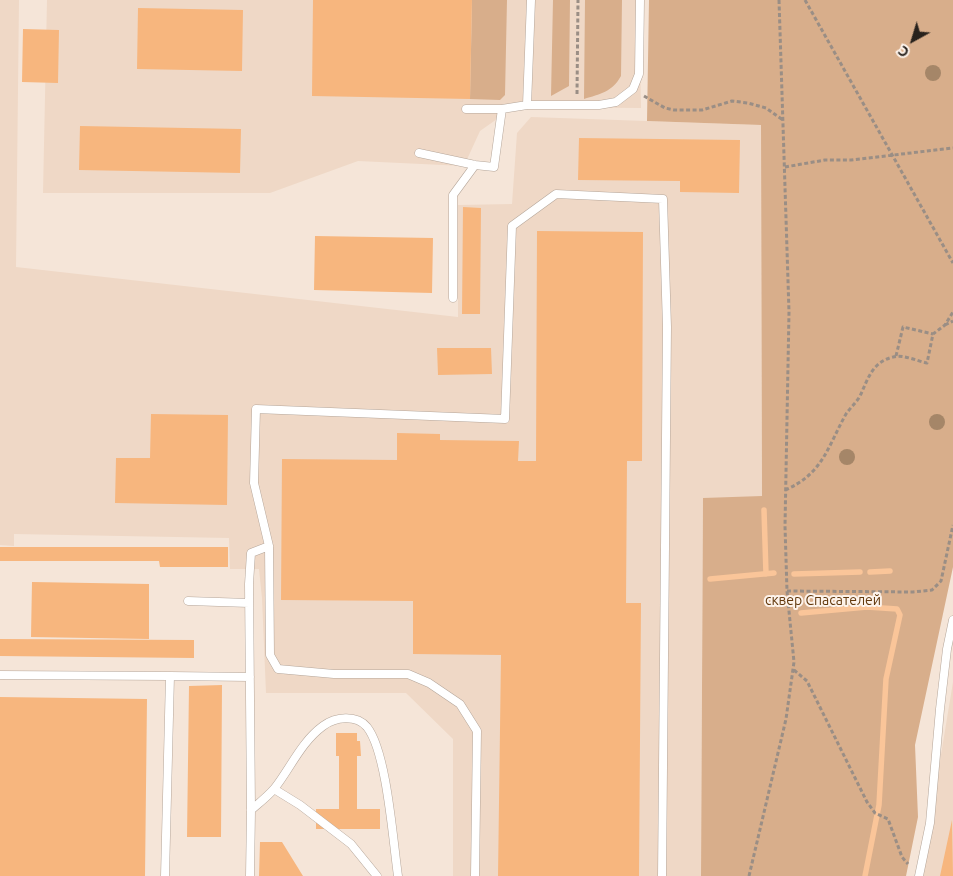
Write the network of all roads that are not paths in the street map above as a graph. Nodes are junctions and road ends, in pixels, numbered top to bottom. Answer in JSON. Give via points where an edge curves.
{"nodes":[{"id":1,"x":531,"y":0,"type":"edge"},
{"id":2,"x":640,"y":0,"type":"edge"},
{"id":3,"x":527,"y":104,"type":"junction"},
{"id":4,"x":466,"y":109,"type":"dead end"},
{"id":5,"x":502,"y":109,"type":"junction"},
{"id":6,"x":419,"y":153,"type":"dead end"},
{"id":7,"x":475,"y":165,"type":"junction"},
{"id":8,"x":453,"y":298,"type":"dead end"},
{"id":9,"x":269,"y":546,"type":"junction"},
{"id":10,"x":188,"y":601,"type":"dead end"},
{"id":11,"x":249,"y":603,"type":"junction"},
{"id":12,"x":953,"y":620,"type":"edge"},
{"id":13,"x":0,"y":675,"type":"edge"},
{"id":14,"x":170,"y":676,"type":"junction"},
{"id":15,"x":250,"y":677,"type":"junction"},
{"id":16,"x":274,"y":789,"type":"junction"},
{"id":17,"x":251,"y":810,"type":"junction"},
{"id":18,"x":165,"y":876,"type":"edge"},
{"id":19,"x":250,"y":876,"type":"edge"},
{"id":20,"x":377,"y":876,"type":"edge"},
{"id":21,"x":398,"y":876,"type":"edge"},
{"id":22,"x":475,"y":876,"type":"edge"},
{"id":23,"x":662,"y":876,"type":"edge"},
{"id":24,"x":919,"y":876,"type":"edge"}],
"edges":[{"from":1,"to":3,"type":"lane"},
{"from":2,"to":3,"type":"lane","via":[[639,74],[633,89],[616,102],[599,105]]},
{"from":3,"to":5,"type":"lane"},
{"from":4,"to":5,"type":"lane"},
{"from":5,"to":7,"type":"lane","via":[[494,167]]},
{"from":6,"to":7,"type":"lane"},
{"from":7,"to":8,"type":"lane","via":[[453,195]]},
{"from":9,"to":11,"type":"lane","via":[[251,554]]},
{"from":9,"to":22,"type":"lane","via":[[270,655],[278,669],[334,674],[408,674],[429,683],[460,704],[477,731]]},
{"from":9,"to":23,"type":"lane","via":[[254,483],[256,409],[505,419],[512,226],[556,194],[663,199],[668,327]]},
{"from":10,"to":11,"type":"lane"},
{"from":11,"to":15,"type":"lane"},
{"from":12,"to":24,"type":"lane","via":[[940,709],[930,822]]},
{"from":13,"to":14,"type":"lane"},
{"from":14,"to":15,"type":"lane"},
{"from":14,"to":18,"type":"lane"},
{"from":15,"to":17,"type":"lane"},
{"from":16,"to":17,"type":"lane"},
{"from":16,"to":20,"type":"lane","via":[[352,844]]},
{"from":16,"to":21,"type":"lane","via":[[308,740],[322,726],[336,719],[359,720],[373,737],[381,764]]},
{"from":17,"to":19,"type":"lane"}]}
